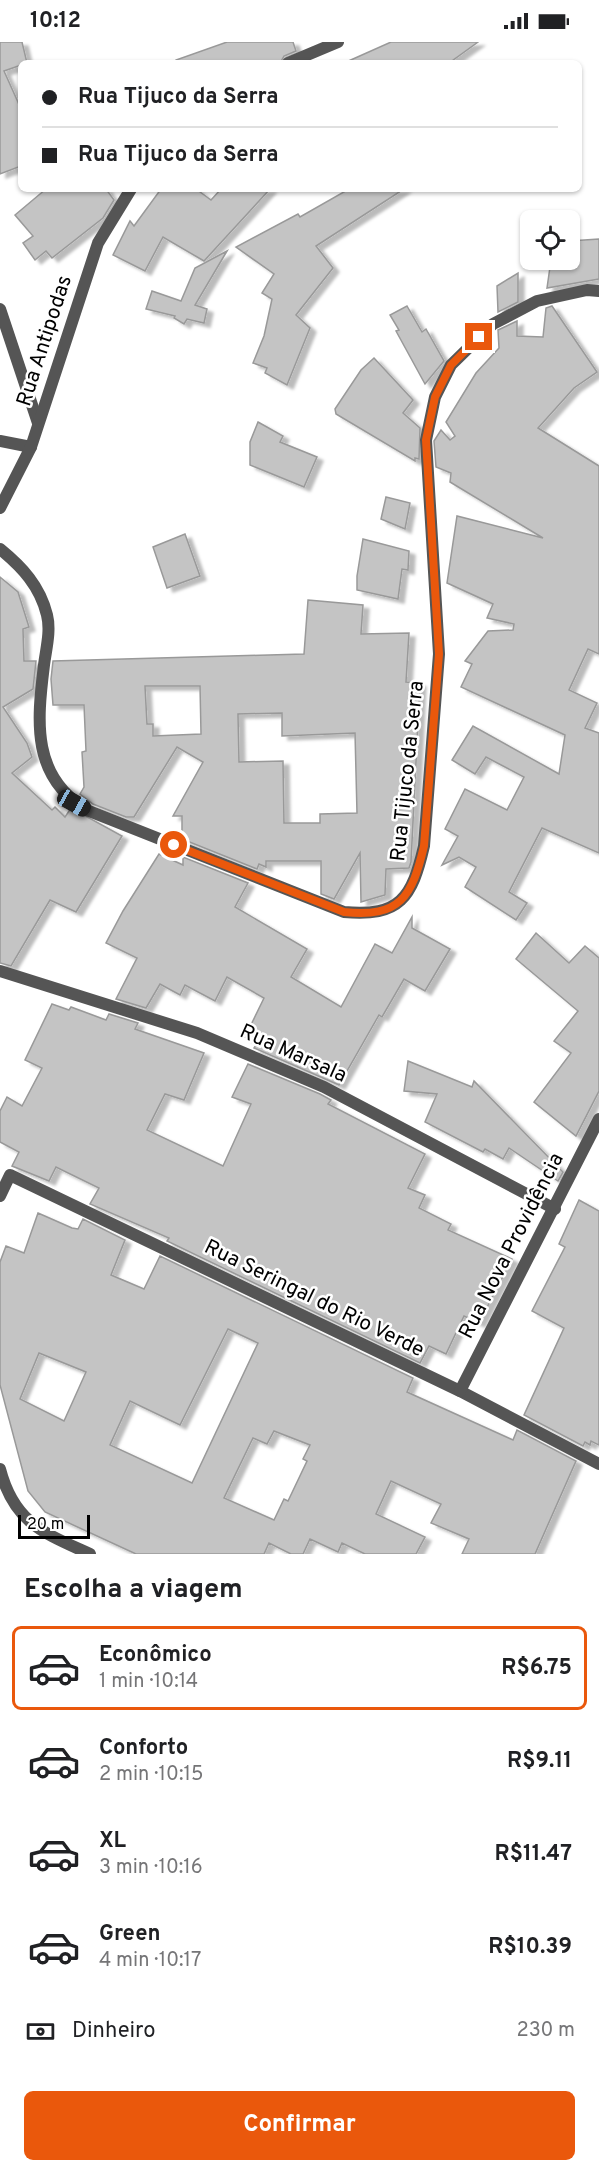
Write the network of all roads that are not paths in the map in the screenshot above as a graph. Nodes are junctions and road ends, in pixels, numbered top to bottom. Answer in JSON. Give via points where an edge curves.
{"nodes":[{"id":1,"x":338,"y":42,"type":"edge"},
{"id":2,"x":295,"y":60,"type":"edge"},
{"id":3,"x":129,"y":192,"type":"edge"},
{"id":4,"x":599,"y":291,"type":"edge"},
{"id":5,"x":0,"y":309,"type":"edge"},
{"id":6,"x":38,"y":423,"type":"junction"},
{"id":7,"x":0,"y":441,"type":"edge"},
{"id":8,"x":31,"y":447,"type":"junction"},
{"id":9,"x":0,"y":508,"type":"edge"},
{"id":10,"x":0,"y":549,"type":"edge"},
{"id":11,"x":0,"y":971,"type":"edge"},
{"id":12,"x":599,"y":1119,"type":"edge"},
{"id":13,"x":0,"y":1196,"type":"edge"},
{"id":14,"x":555,"y":1209,"type":"junction"},
{"id":15,"x":460,"y":1391,"type":"junction"},
{"id":16,"x":599,"y":1464,"type":"edge"},
{"id":17,"x":0,"y":1469,"type":"edge"},
{"id":18,"x":90,"y":1554,"type":"edge"}],
"edges":[{"from":1,"to":2,"type":"street"},
{"from":3,"to":6,"type":"street","name":"Rua Antipodas","via":[[98,243]]},
{"from":4,"to":10,"type":"street","name":"Rua Tijuco da Serra","via":[[537,301],[493,324],[451,365],[435,397],[426,440],[439,654],[424,846],[406,896],[394,906],[369,914],[344,912],[74,803],[60,789],[41,748],[38,718],[49,637],[48,616],[37,586]]},
{"from":5,"to":6,"type":"street"},
{"from":6,"to":8,"type":"street","name":"Rua Antipodas"},
{"from":7,"to":8,"type":"street"},
{"from":8,"to":9,"type":"street","name":"Rua Antipodas"},
{"from":11,"to":14,"type":"street","name":"Rua Marsala","via":[[197,1033],[324,1087]]},
{"from":12,"to":14,"type":"street","name":"Rua Nova Providência"},
{"from":13,"to":15,"type":"street","name":"Rua Seringal do Rio Verde","via":[[10,1174]]},
{"from":14,"to":15,"type":"street","name":"Rua Nova Providência"},
{"from":15,"to":16,"type":"street","name":"Rua Seringal do Rio Verde"},
{"from":17,"to":18,"type":"street","via":[[13,1502],[27,1521]]}]}
